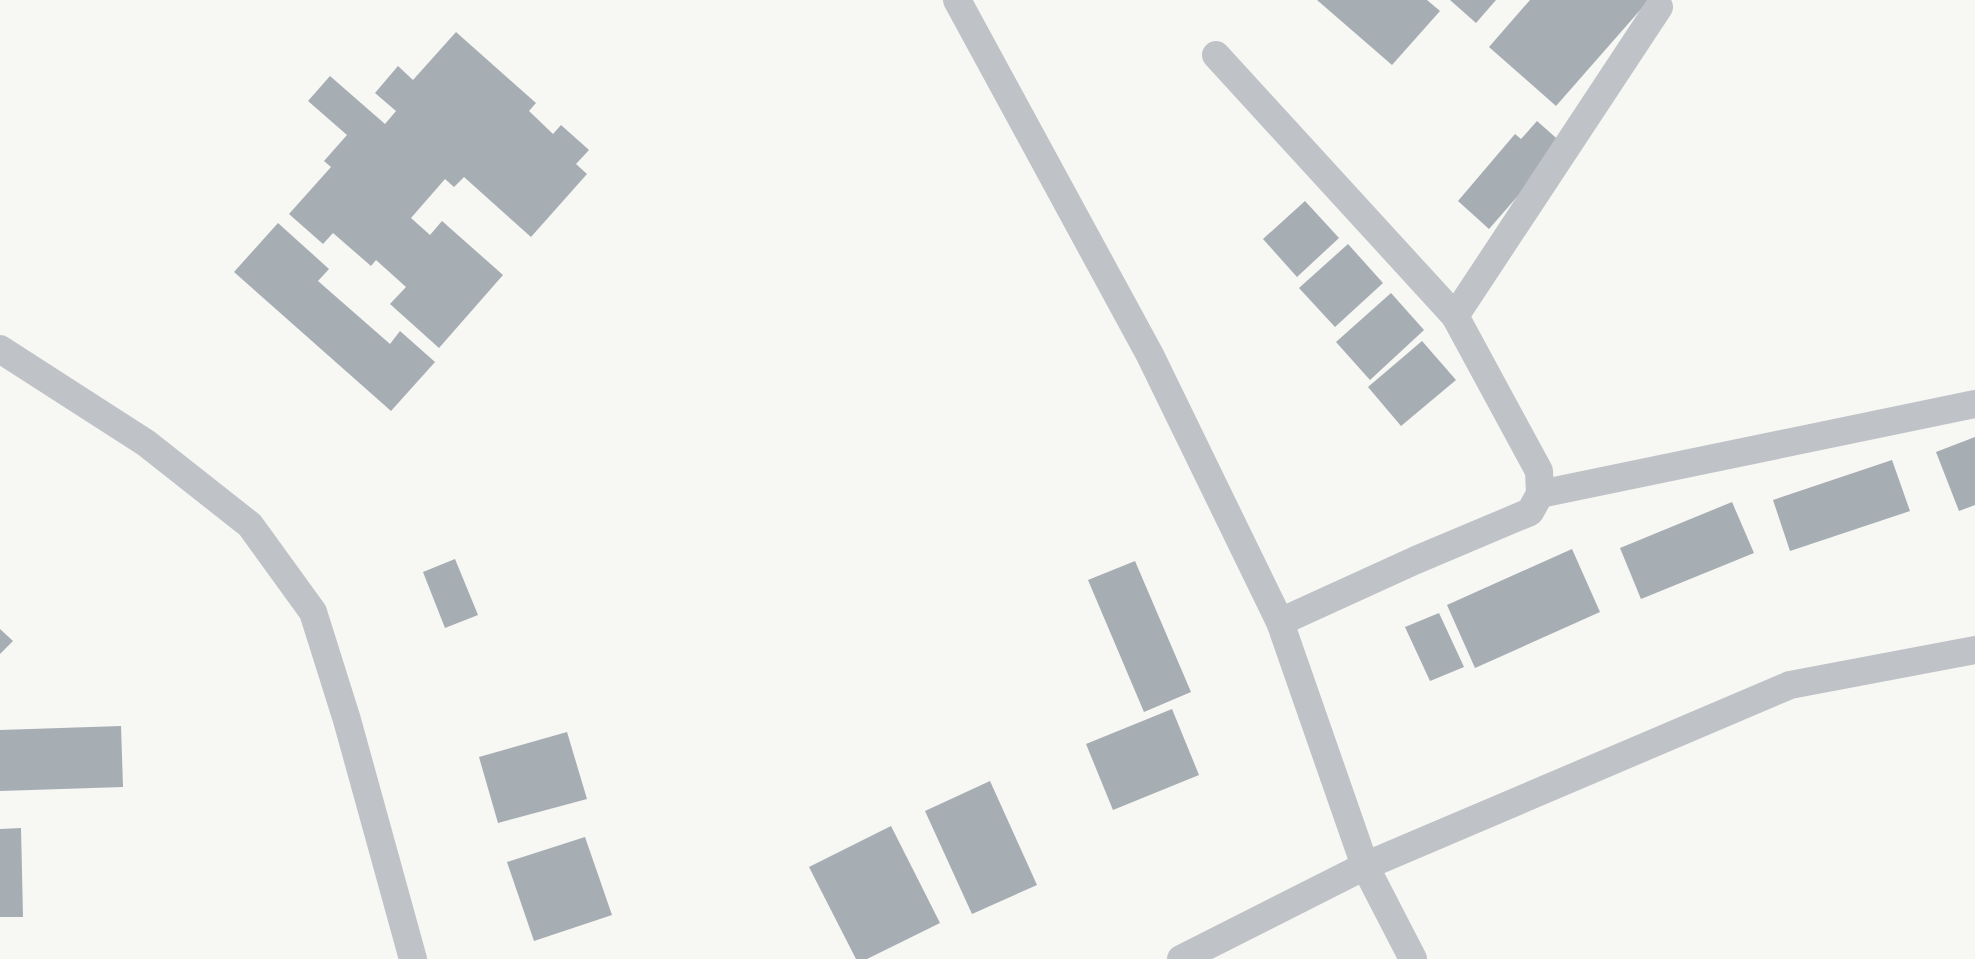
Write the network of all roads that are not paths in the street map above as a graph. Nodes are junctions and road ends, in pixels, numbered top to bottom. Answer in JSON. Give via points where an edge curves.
{"nodes":[{"id":1,"x":957,"y":0,"type":"edge"},
{"id":2,"x":1659,"y":8,"type":"dead end"},
{"id":3,"x":1216,"y":55,"type":"dead end"},
{"id":4,"x":1455,"y":316,"type":"junction"},
{"id":5,"x":0,"y":350,"type":"edge"},
{"id":6,"x":1975,"y":404,"type":"edge"},
{"id":7,"x":1540,"y":494,"type":"junction"},
{"id":8,"x":1280,"y":622,"type":"junction"},
{"id":9,"x":1975,"y":650,"type":"edge"},
{"id":10,"x":1365,"y":866,"type":"junction"},
{"id":11,"x":413,"y":959,"type":"edge"},
{"id":12,"x":1181,"y":959,"type":"edge"},
{"id":13,"x":1413,"y":959,"type":"edge"}],
"edges":[{"from":1,"to":8,"type":"street","via":[[1150,354]]},
{"from":2,"to":4,"type":"street"},
{"from":3,"to":4,"type":"street"},
{"from":4,"to":7,"type":"street","via":[[1538,471]]},
{"from":5,"to":11,"type":"street","via":[[146,443],[250,525],[313,612],[348,720]]},
{"from":6,"to":7,"type":"street"},
{"from":7,"to":8,"type":"street","via":[[1530,512]]},
{"from":8,"to":10,"type":"street"},
{"from":9,"to":10,"type":"street","via":[[1790,685]]},
{"from":10,"to":12,"type":"street"},
{"from":10,"to":13,"type":"street"}]}
